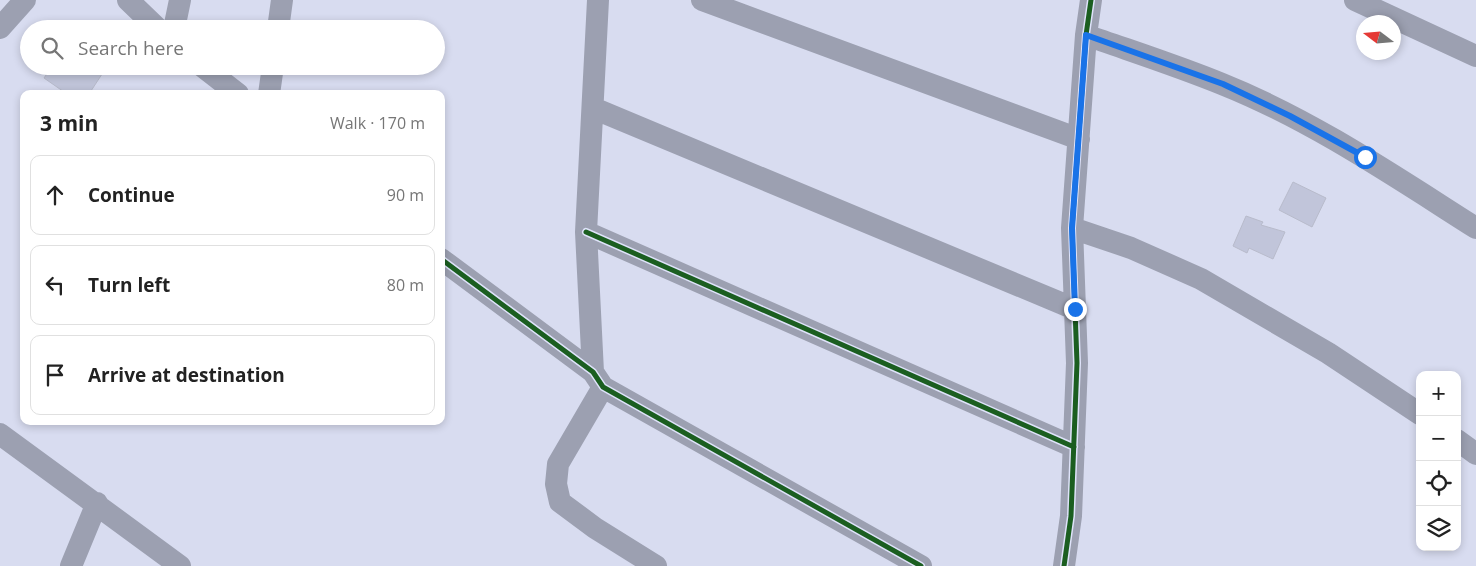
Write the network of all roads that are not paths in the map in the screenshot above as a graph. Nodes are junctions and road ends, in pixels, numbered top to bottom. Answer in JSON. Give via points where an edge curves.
{"nodes":[{"id":1,"x":25,"y":0,"type":"edge"},
{"id":2,"x":128,"y":0,"type":"edge"},
{"id":3,"x":180,"y":0,"type":"edge"},
{"id":4,"x":282,"y":0,"type":"edge"},
{"id":5,"x":598,"y":0,"type":"edge"},
{"id":6,"x":702,"y":0,"type":"edge"},
{"id":7,"x":1091,"y":0,"type":"edge"},
{"id":8,"x":1355,"y":0,"type":"edge"},
{"id":9,"x":149,"y":20,"type":"edge"},
{"id":10,"x":176,"y":20,"type":"edge"},
{"id":11,"x":279,"y":20,"type":"edge"},
{"id":12,"x":0,"y":28,"type":"edge"},
{"id":13,"x":1086,"y":35,"type":"junction"},
{"id":14,"x":1476,"y":56,"type":"edge"},
{"id":15,"x":214,"y":75,"type":"edge"},
{"id":16,"x":272,"y":75,"type":"edge"},
{"id":17,"x":233,"y":90,"type":"edge"},
{"id":18,"x":270,"y":90,"type":"edge"},
{"id":19,"x":593,"y":108,"type":"junction"},
{"id":20,"x":1079,"y":139,"type":"junction"},
{"id":21,"x":1072,"y":228,"type":"junction"},
{"id":22,"x":1476,"y":228,"type":"edge"},
{"id":23,"x":586,"y":232,"type":"junction"},
{"id":24,"x":445,"y":262,"type":"edge"},
{"id":25,"x":1075,"y":309,"type":"junction"},
{"id":26,"x":598,"y":379,"type":"junction"},
{"id":27,"x":1416,"y":411,"type":"edge"},
{"id":28,"x":0,"y":434,"type":"edge"},
{"id":29,"x":1461,"y":443,"type":"edge"},
{"id":30,"x":1074,"y":447,"type":"junction"},
{"id":31,"x":1476,"y":454,"type":"edge"},
{"id":32,"x":97,"y":503,"type":"junction"},
{"id":33,"x":71,"y":566,"type":"edge"},
{"id":34,"x":180,"y":566,"type":"edge"},
{"id":35,"x":656,"y":566,"type":"edge"},
{"id":36,"x":921,"y":566,"type":"edge"},
{"id":37,"x":1064,"y":566,"type":"edge"}],
"edges":[{"from":1,"to":12,"type":"street"},
{"from":2,"to":9,"type":"street"},
{"from":3,"to":10,"type":"street"},
{"from":4,"to":11,"type":"street"},
{"from":5,"to":19,"type":"street"},
{"from":6,"to":20,"type":"street"},
{"from":7,"to":13,"type":"street"},
{"from":8,"to":14,"type":"street"},
{"from":13,"to":20,"type":"street"},
{"from":13,"to":22,"type":"street","via":[[1223,84],[1290,116],[1365,157]]},
{"from":15,"to":17,"type":"street"},
{"from":16,"to":18,"type":"street"},
{"from":19,"to":23,"type":"street"},
{"from":19,"to":25,"type":"street"},
{"from":20,"to":21,"type":"street"},
{"from":21,"to":25,"type":"street"},
{"from":21,"to":27,"type":"street","via":[[1131,248],[1201,279],[1328,353]]},
{"from":23,"to":26,"type":"street"},
{"from":23,"to":30,"type":"street"},
{"from":24,"to":26,"type":"street"},
{"from":25,"to":30,"type":"street"},
{"from":26,"to":35,"type":"street","via":[[558,464],[556,484],[560,502]]},
{"from":26,"to":36,"type":"street"},
{"from":28,"to":32,"type":"street"},
{"from":29,"to":31,"type":"street"},
{"from":30,"to":37,"type":"street","via":[[1071,516]]},
{"from":32,"to":33,"type":"street"},
{"from":32,"to":34,"type":"street"}]}
